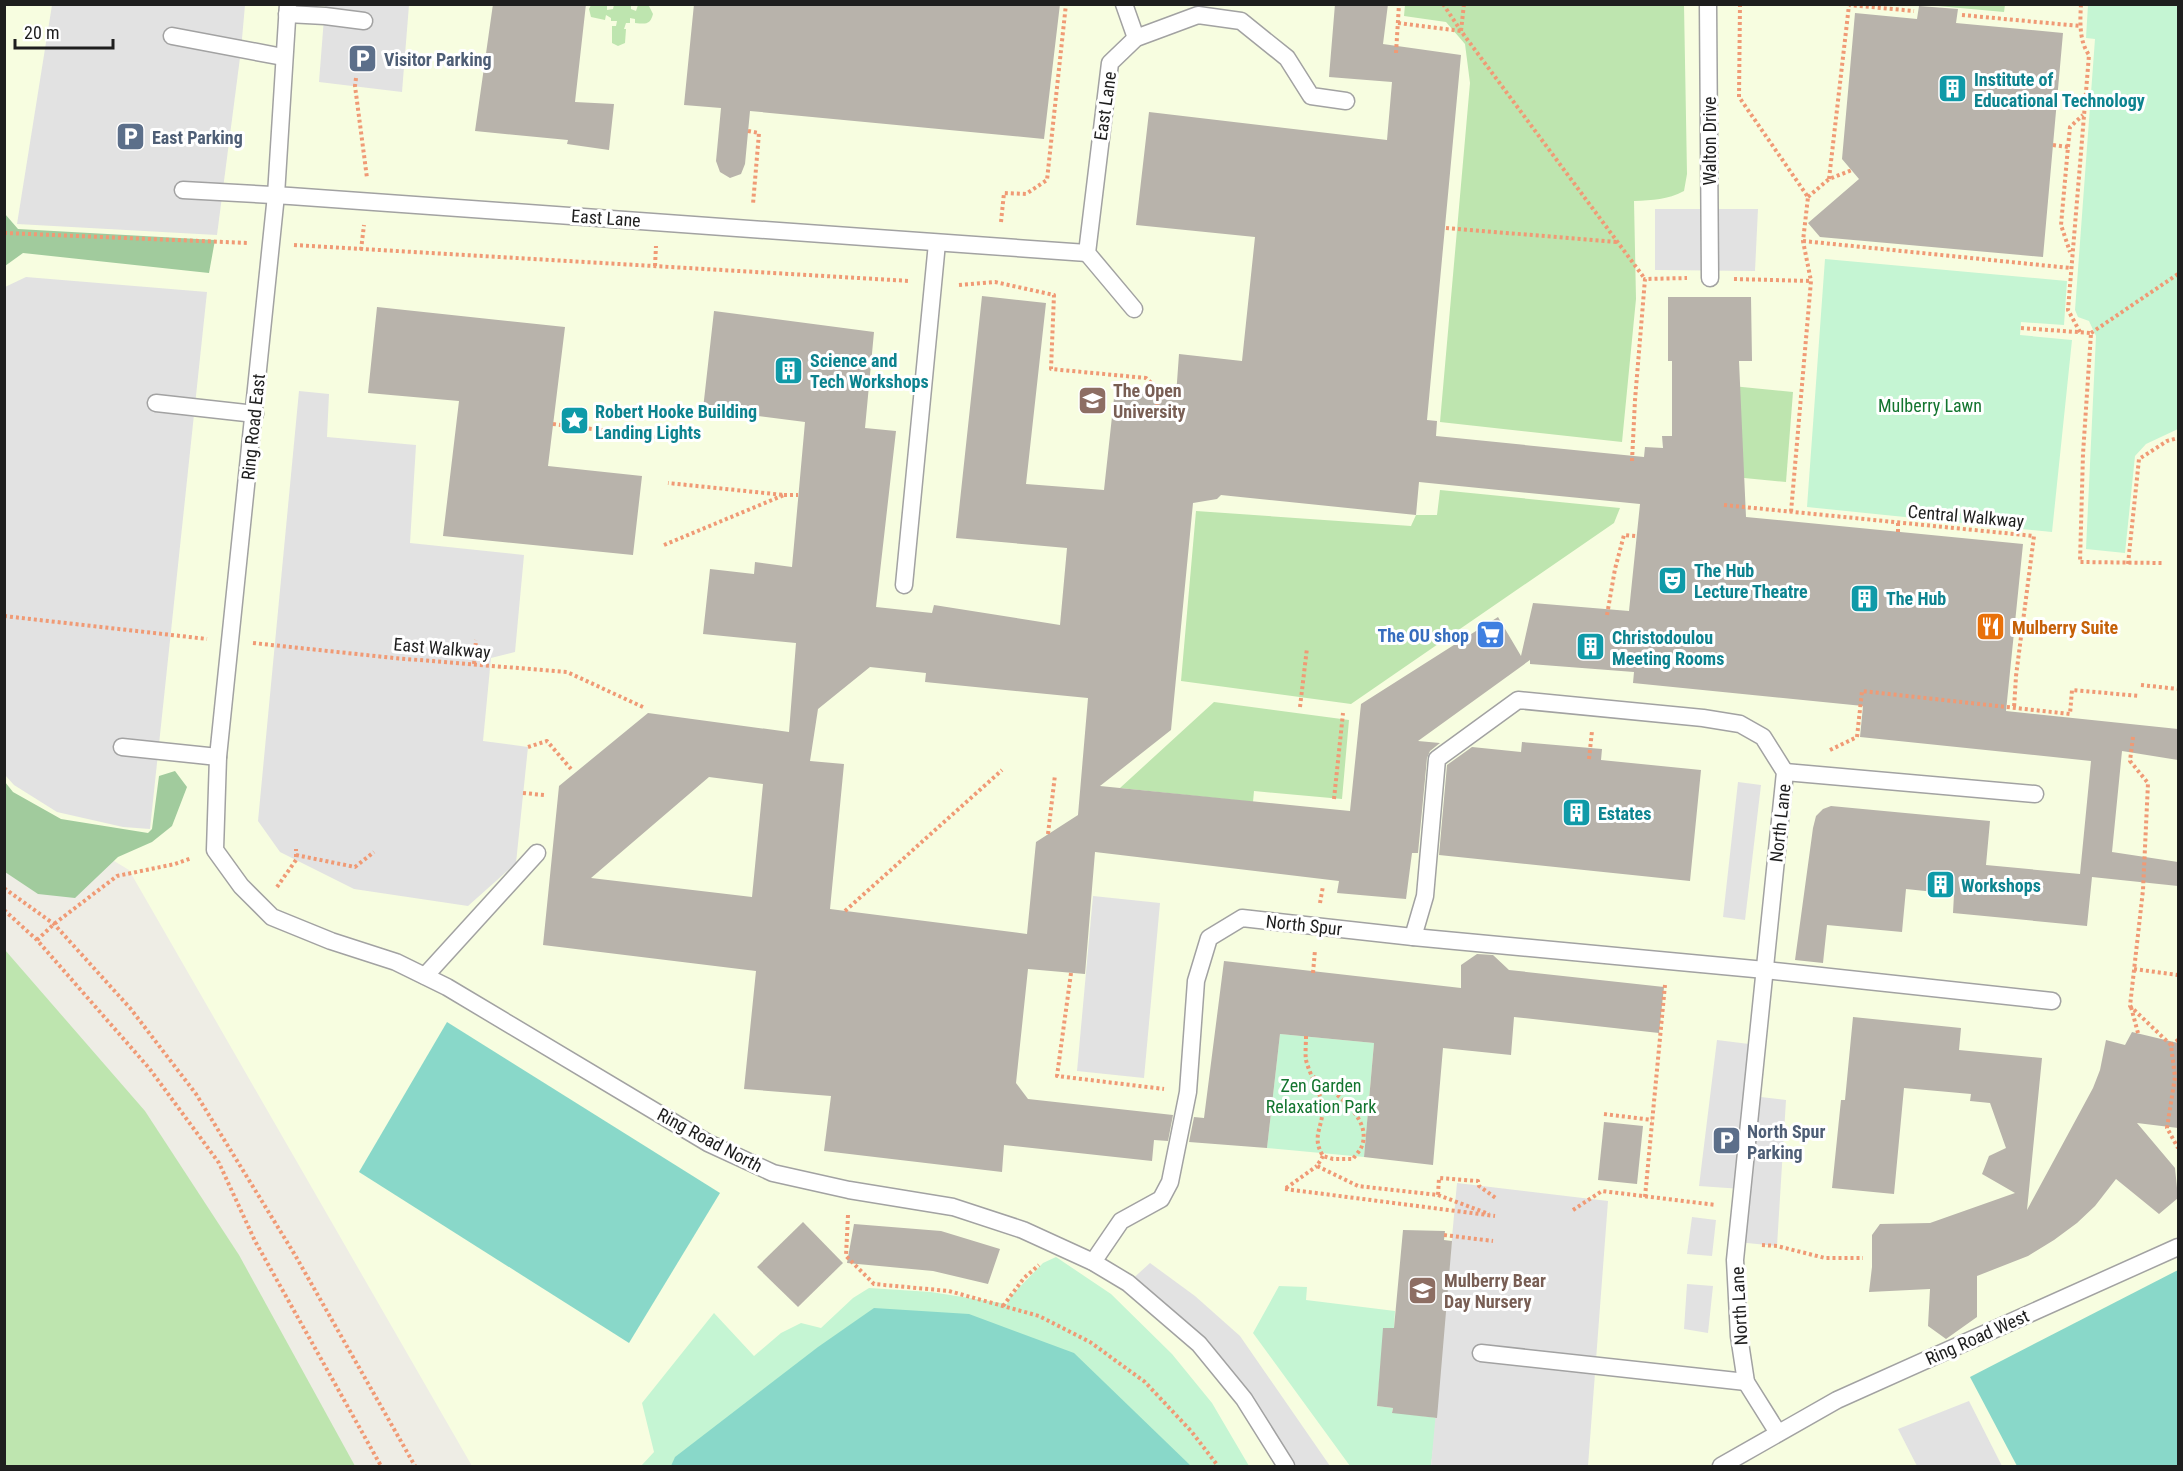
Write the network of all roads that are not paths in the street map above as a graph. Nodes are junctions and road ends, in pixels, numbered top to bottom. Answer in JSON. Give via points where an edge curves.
{"nodes":[{"id":1,"x":1124,"y":4,"type":"edge"},
{"id":2,"x":1708,"y":4,"type":"edge"},
{"id":3,"x":287,"y":9,"type":"edge"},
{"id":4,"x":364,"y":21,"type":"dead end"},
{"id":5,"x":172,"y":36,"type":"dead end"},
{"id":6,"x":1136,"y":38,"type":"junction"},
{"id":7,"x":283,"y":57,"type":"junction"},
{"id":8,"x":1346,"y":101,"type":"dead end"},
{"id":9,"x":183,"y":190,"type":"dead end"},
{"id":10,"x":276,"y":195,"type":"junction"},
{"id":11,"x":937,"y":243,"type":"junction"},
{"id":12,"x":1087,"y":253,"type":"junction"},
{"id":13,"x":1710,"y":278,"type":"road end"},
{"id":14,"x":1134,"y":309,"type":"dead end"},
{"id":15,"x":156,"y":403,"type":"dead end"},
{"id":16,"x":255,"y":414,"type":"junction"},
{"id":17,"x":904,"y":585,"type":"dead end"},
{"id":18,"x":122,"y":747,"type":"dead end"},
{"id":19,"x":218,"y":757,"type":"junction"},
{"id":20,"x":1785,"y":772,"type":"junction"},
{"id":21,"x":2035,"y":794,"type":"dead end"},
{"id":22,"x":215,"y":850,"type":"joint"},
{"id":23,"x":537,"y":853,"type":"dead end"},
{"id":24,"x":1413,"y":937,"type":"junction"},
{"id":25,"x":1765,"y":969,"type":"junction"},
{"id":26,"x":425,"y":976,"type":"junction"},
{"id":27,"x":2052,"y":1001,"type":"dead end"},
{"id":28,"x":2178,"y":1247,"type":"edge"},
{"id":29,"x":1093,"y":1262,"type":"junction"},
{"id":30,"x":1481,"y":1353,"type":"dead end"},
{"id":31,"x":1746,"y":1382,"type":"junction"},
{"id":32,"x":1778,"y":1433,"type":"junction"},
{"id":33,"x":1286,"y":1467,"type":"edge"},
{"id":34,"x":1721,"y":1467,"type":"edge"}],
"edges":[{"from":1,"to":6,"type":"lane"},
{"from":2,"to":13,"type":"lane","name":"Walton Drive"},
{"from":3,"to":4,"type":"lane"},
{"from":3,"to":7,"type":"lane","name":"Ring Road East"},
{"from":5,"to":7,"type":"lane"},
{"from":6,"to":8,"type":"lane","name":"East Lane","via":[[1198,15],[1241,21],[1287,58],[1311,96]]},
{"from":6,"to":12,"type":"lane","name":"East Lane","via":[[1110,63]]},
{"from":7,"to":10,"type":"lane","name":"Ring Road East"},
{"from":9,"to":10,"type":"lane","name":"East Lane"},
{"from":10,"to":11,"type":"lane","name":"East Lane"},
{"from":10,"to":16,"type":"lane","name":"Ring Road East"},
{"from":11,"to":12,"type":"lane","name":"East Lane"},
{"from":11,"to":17,"type":"lane"},
{"from":12,"to":14,"type":"lane"},
{"from":15,"to":16,"type":"lane"},
{"from":16,"to":19,"type":"lane","name":"Ring Road East"},
{"from":18,"to":19,"type":"lane"},
{"from":19,"to":22,"type":"lane","name":"Ring Road East"},
{"from":20,"to":21,"type":"lane"},
{"from":20,"to":24,"type":"lane","name":"North Lane","via":[[1762,737],[1740,724],[1518,700],[1437,759],[1425,896]]},
{"from":20,"to":25,"type":"lane","name":"North Lane"},
{"from":22,"to":26,"type":"lane","name":"Ring Road North","via":[[241,886],[272,917]]},
{"from":23,"to":26,"type":"lane"},
{"from":24,"to":25,"type":"lane","name":"North Spur"},
{"from":24,"to":29,"type":"lane","name":"North Spur","via":[[1242,918],[1209,938],[1196,981],[1188,1092],[1170,1182],[1161,1199],[1121,1221]]},
{"from":25,"to":27,"type":"lane","name":"North Spur"},
{"from":25,"to":31,"type":"lane","name":"North Lane","via":[[1736,1260],[1738,1336]]},
{"from":26,"to":29,"type":"lane","name":"Ring Road North","via":[[708,1143],[772,1173],[953,1207],[1023,1230]]},
{"from":28,"to":32,"type":"lane","name":"Ring Road West","via":[[1837,1400]]},
{"from":29,"to":33,"type":"lane","name":"Ring Road North","via":[[1128,1283],[1199,1344],[1244,1399]]},
{"from":30,"to":31,"type":"lane"},
{"from":31,"to":32,"type":"lane","name":"North Lane"},
{"from":32,"to":34,"type":"lane"}]}
